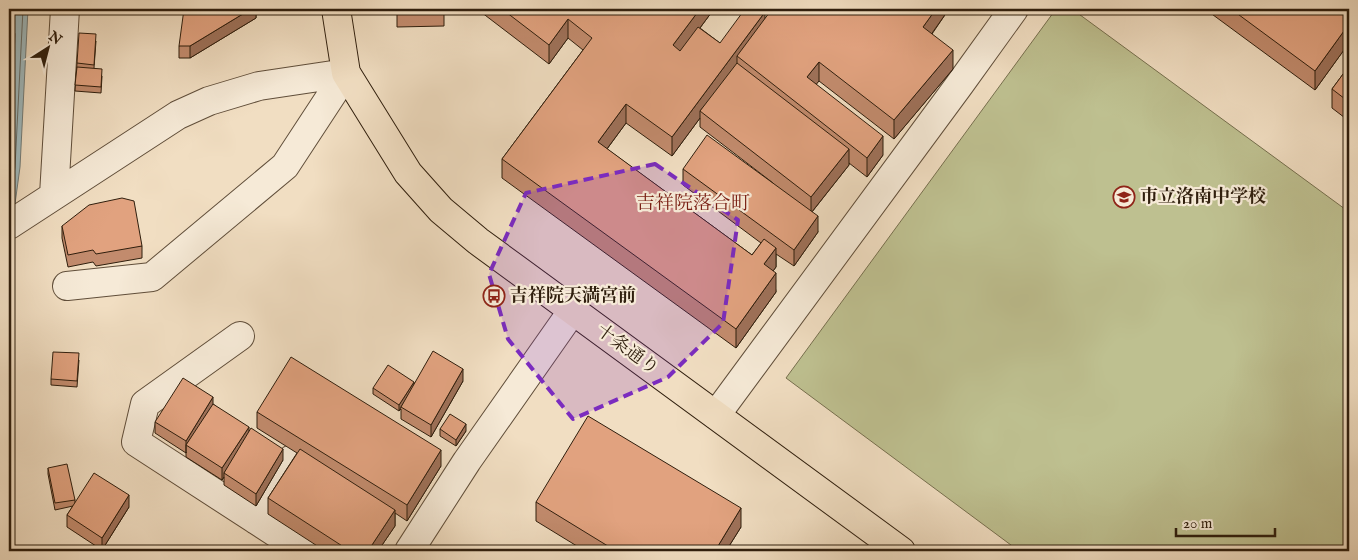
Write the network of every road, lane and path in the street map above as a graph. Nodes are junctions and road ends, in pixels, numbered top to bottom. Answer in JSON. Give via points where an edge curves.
{"nodes":[{"id":1,"x":65,"y":9,"type":"edge"},
{"id":2,"x":336,"y":9,"type":"edge"},
{"id":3,"x":1014,"y":9,"type":"edge"},
{"id":4,"x":346,"y":73,"type":"junction"},
{"id":5,"x":49,"y":199,"type":"junction"},
{"id":6,"x":9,"y":225,"type":"edge"},
{"id":7,"x":67,"y":286,"type":"dead end"},
{"id":8,"x":573,"y":310,"type":"junction"},
{"id":9,"x":240,"y":336,"type":"dead end"},
{"id":10,"x":716,"y":415,"type":"junction"},
{"id":11,"x":292,"y":459,"type":"edge"},
{"id":12,"x":256,"y":520,"type":"junction"},
{"id":13,"x":896,"y":550,"type":"edge"},
{"id":14,"x":304,"y":551,"type":"edge"},
{"id":15,"x":409,"y":551,"type":"edge"}],
"edges":[{"from":1,"to":5,"type":"street"},
{"from":2,"to":4,"type":"main road"},
{"from":3,"to":10,"type":"street"},
{"from":4,"to":5,"type":"street","via":[[259,86],[210,101],[178,115]]},
{"from":4,"to":7,"type":"street","via":[[285,166],[152,277]]},
{"from":4,"to":8,"type":"main road","name":"十条通り","via":[[408,173],[441,210]]},
{"from":5,"to":6,"type":"street"},
{"from":8,"to":10,"type":"main road","name":"十条通り"},
{"from":8,"to":15,"type":"street","via":[[467,461]]},
{"from":9,"to":12,"type":"street","via":[[145,404],[136,442]]},
{"from":10,"to":13,"type":"main road","name":"十条通り"},
{"from":11,"to":12,"type":"street"},
{"from":12,"to":14,"type":"street"}]}
